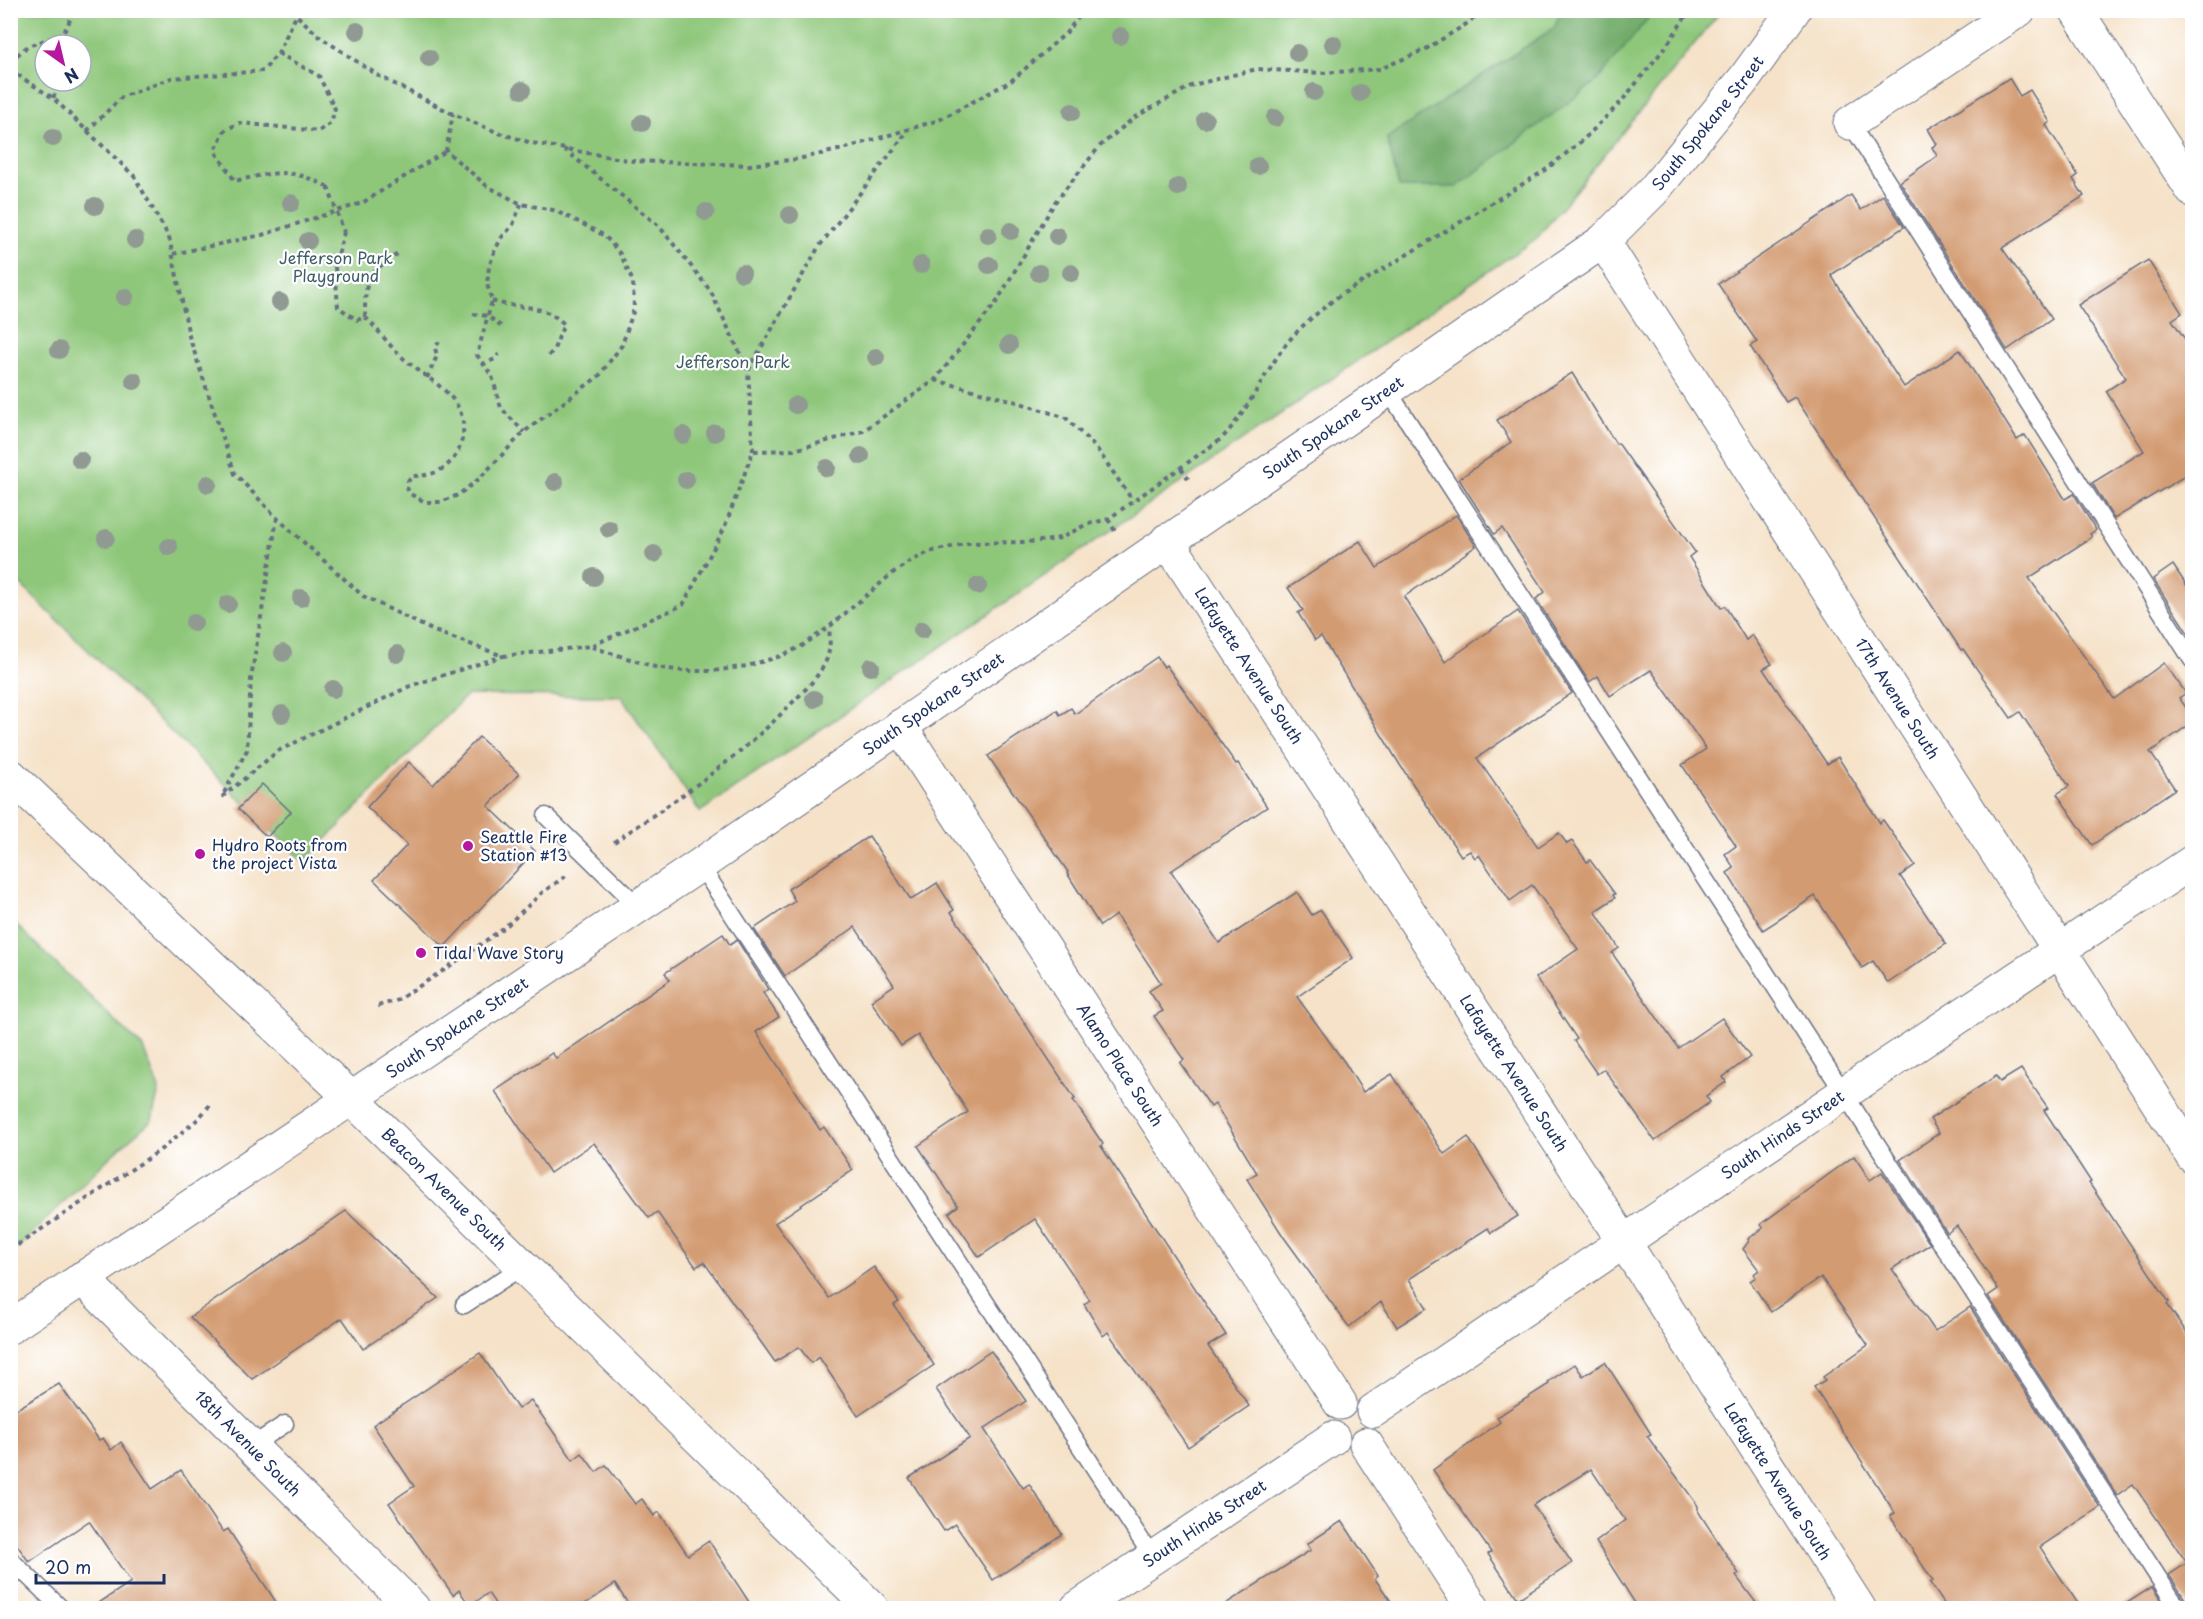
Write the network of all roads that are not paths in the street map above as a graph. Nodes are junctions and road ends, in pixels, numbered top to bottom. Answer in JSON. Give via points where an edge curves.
{"nodes":[{"id":1,"x":1794,"y":10,"type":"edge"},
{"id":2,"x":2019,"y":10,"type":"edge"},
{"id":3,"x":2076,"y":10,"type":"edge"},
{"id":4,"x":1850,"y":123,"type":"joint"},
{"id":5,"x":2193,"y":190,"type":"edge"},
{"id":6,"x":1603,"y":241,"type":"junction"},
{"id":7,"x":1387,"y":389,"type":"junction"},
{"id":8,"x":1167,"y":540,"type":"junction"},
{"id":9,"x":2193,"y":660,"type":"edge"},
{"id":10,"x":900,"y":726,"type":"junction"},
{"id":11,"x":10,"y":775,"type":"edge"},
{"id":12,"x":546,"y":816,"type":"dead end"},
{"id":13,"x":2193,"y":862,"type":"edge"},
{"id":14,"x":700,"y":864,"type":"junction"},
{"id":15,"x":638,"y":906,"type":"junction"},
{"id":16,"x":2060,"y":951,"type":"junction"},
{"id":17,"x":1843,"y":1094,"type":"junction"},
{"id":18,"x":351,"y":1098,"type":"junction"},
{"id":19,"x":2193,"y":1156,"type":"edge"},
{"id":20,"x":1624,"y":1242,"type":"junction"},
{"id":21,"x":523,"y":1266,"type":"junction"},
{"id":22,"x":82,"y":1278,"type":"junction"},
{"id":23,"x":464,"y":1305,"type":"dead end"},
{"id":24,"x":10,"y":1327,"type":"edge"},
{"id":25,"x":1340,"y":1403,"type":"junction"},
{"id":26,"x":1373,"y":1411,"type":"junction"},
{"id":27,"x":285,"y":1424,"type":"dead end"},
{"id":28,"x":1333,"y":1438,"type":"junction"},
{"id":29,"x":1366,"y":1444,"type":"junction"},
{"id":30,"x":250,"y":1447,"type":"junction"},
{"id":31,"x":1153,"y":1558,"type":"junction"},
{"id":32,"x":10,"y":1559,"type":"edge"},
{"id":33,"x":61,"y":1608,"type":"edge"},
{"id":34,"x":413,"y":1608,"type":"edge"},
{"id":35,"x":872,"y":1608,"type":"edge"},
{"id":36,"x":1077,"y":1608,"type":"edge"},
{"id":37,"x":1473,"y":1608,"type":"edge"},
{"id":38,"x":1858,"y":1608,"type":"edge"},
{"id":39,"x":2178,"y":1608,"type":"edge"}],
"edges":[{"from":1,"to":6,"type":"street","name":"South Spokane Street","via":[[1745,78],[1653,191]]},
{"from":2,"to":4,"type":"street"},
{"from":3,"to":5,"type":"street"},
{"from":4,"to":9,"type":"lane"},
{"from":6,"to":7,"type":"street","name":"South Spokane Street"},
{"from":6,"to":16,"type":"street","name":"17th Avenue South"},
{"from":7,"to":8,"type":"street","name":"South Spokane Street"},
{"from":7,"to":17,"type":"lane"},
{"from":8,"to":10,"type":"street","name":"South Spokane Street"},
{"from":8,"to":20,"type":"street","name":"Lafayette Avenue South"},
{"from":10,"to":14,"type":"street","name":"South Spokane Street"},
{"from":10,"to":25,"type":"street","name":"Alamo Place South"},
{"from":11,"to":18,"type":"street","name":"Beacon Avenue South"},
{"from":12,"to":15,"type":"lane"},
{"from":13,"to":16,"type":"street","name":"South Hinds Street"},
{"from":14,"to":15,"type":"street","name":"South Spokane Street"},
{"from":14,"to":31,"type":"lane"},
{"from":15,"to":18,"type":"street","name":"South Spokane Street"},
{"from":16,"to":17,"type":"street","name":"South Hinds Street"},
{"from":16,"to":19,"type":"street","name":"17th Avenue South"},
{"from":17,"to":20,"type":"street","name":"South Hinds Street"},
{"from":17,"to":39,"type":"lane"},
{"from":18,"to":21,"type":"street","name":"Beacon Avenue South"},
{"from":18,"to":22,"type":"street","name":"South Spokane Street"},
{"from":20,"to":26,"type":"street","name":"South Hinds Street"},
{"from":20,"to":38,"type":"street","name":"Lafayette Avenue South"},
{"from":21,"to":23,"type":"lane"},
{"from":21,"to":35,"type":"street","name":"Beacon Avenue South"},
{"from":22,"to":24,"type":"street","name":"South Spokane Street"},
{"from":22,"to":30,"type":"street","name":"18th Avenue South"},
{"from":25,"to":26,"type":"street","via":[[1359,1400]]},
{"from":25,"to":28,"type":"street","via":[[1329,1419]]},
{"from":26,"to":29,"type":"street","via":[[1376,1431]]},
{"from":27,"to":30,"type":"lane"},
{"from":28,"to":29,"type":"street","via":[[1351,1449]]},
{"from":28,"to":31,"type":"street","name":"South Hinds Street"},
{"from":29,"to":37,"type":"street"},
{"from":30,"to":34,"type":"street","name":"18th Avenue South"},
{"from":31,"to":36,"type":"street","name":"South Hinds Street"},
{"from":32,"to":33,"type":"lane"}]}
